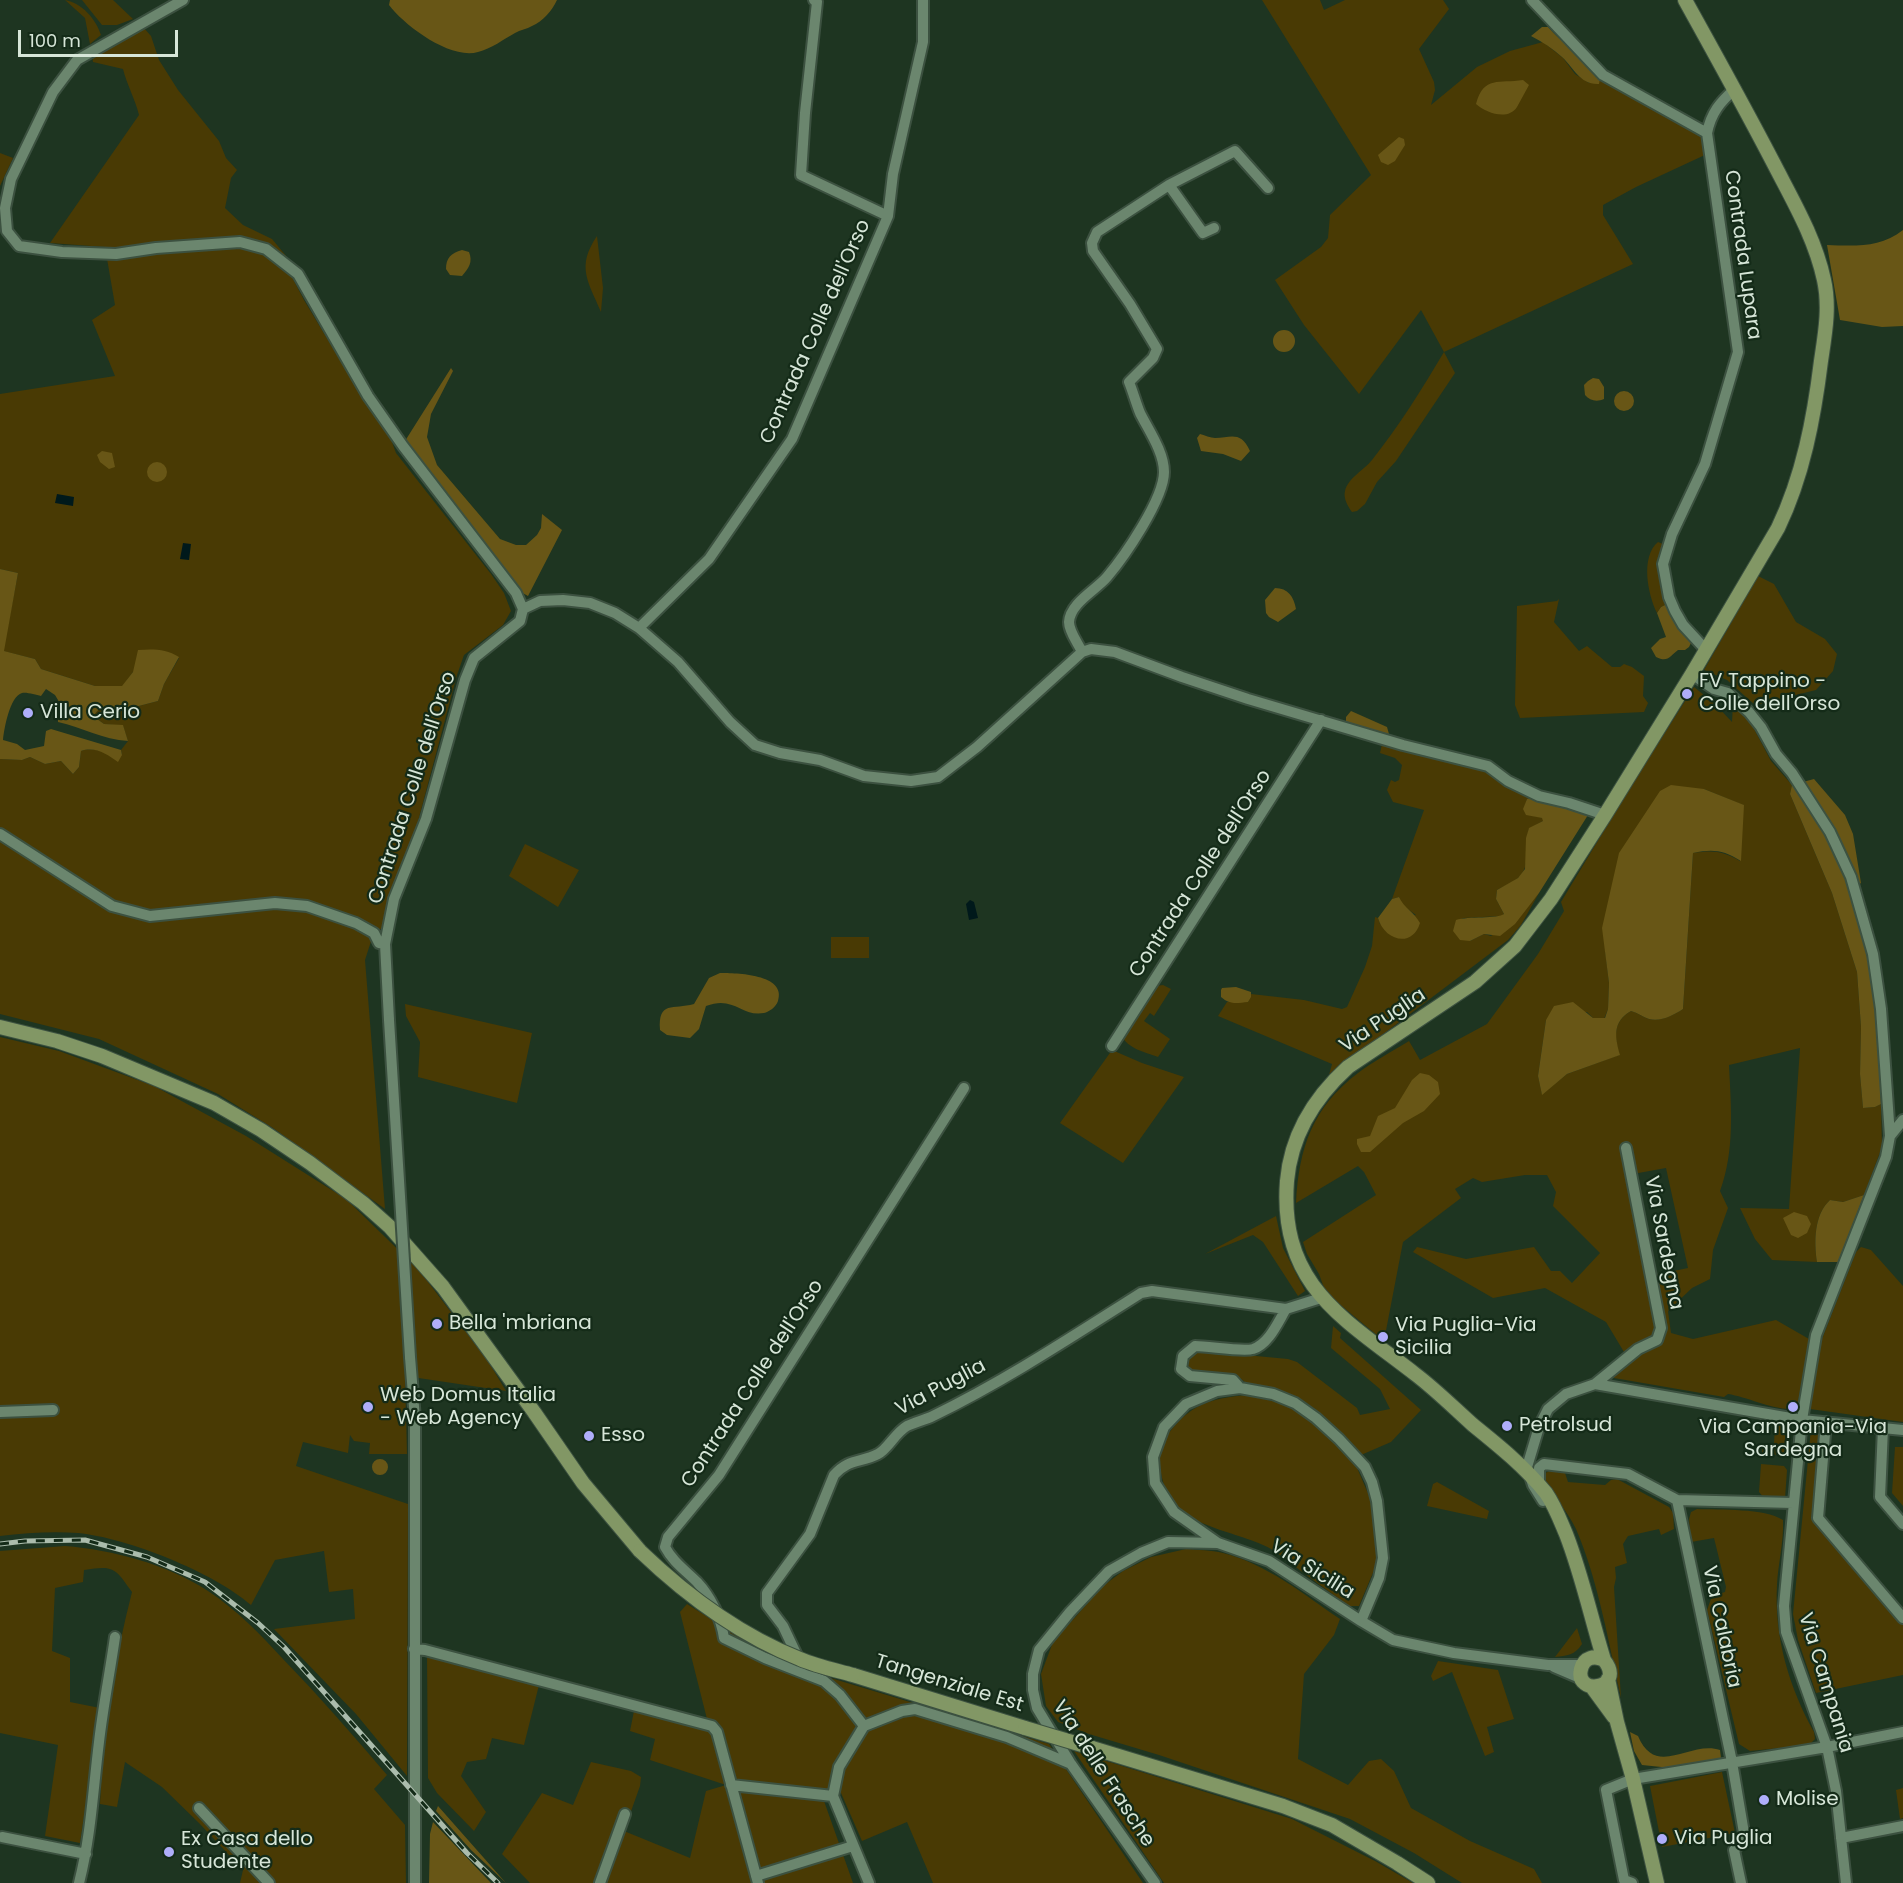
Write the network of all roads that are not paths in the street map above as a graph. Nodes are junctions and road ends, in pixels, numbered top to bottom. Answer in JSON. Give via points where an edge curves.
{"nodes":[{"id":1,"x":183,"y":0,"type":"edge"},
{"id":2,"x":814,"y":0,"type":"edge"},
{"id":3,"x":923,"y":0,"type":"edge"},
{"id":4,"x":1532,"y":0,"type":"edge"},
{"id":5,"x":1685,"y":0,"type":"edge"},
{"id":6,"x":1735,"y":89,"type":"junction"},
{"id":7,"x":1707,"y":133,"type":"junction"},
{"id":8,"x":1169,"y":185,"type":"junction"},
{"id":9,"x":1268,"y":188,"type":"dead end"},
{"id":10,"x":888,"y":216,"type":"junction"},
{"id":11,"x":1214,"y":228,"type":"dead end"},
{"id":12,"x":523,"y":609,"type":"junction"},
{"id":13,"x":639,"y":628,"type":"junction"},
{"id":14,"x":1706,"y":650,"type":"junction"},
{"id":15,"x":1082,"y":652,"type":"junction"},
{"id":16,"x":1692,"y":674,"type":"junction"},
{"id":17,"x":1321,"y":720,"type":"junction"},
{"id":18,"x":1605,"y":815,"type":"junction"},
{"id":19,"x":0,"y":834,"type":"edge"},
{"id":20,"x":385,"y":944,"type":"junction"},
{"id":21,"x":0,"y":1027,"type":"edge"},
{"id":22,"x":1112,"y":1046,"type":"dead end"},
{"id":23,"x":964,"y":1088,"type":"dead end"},
{"id":24,"x":1903,"y":1120,"type":"edge"},
{"id":25,"x":1890,"y":1136,"type":"junction"},
{"id":26,"x":1626,"y":1148,"type":"dead end"},
{"id":27,"x":1321,"y":1298,"type":"junction"},
{"id":28,"x":1286,"y":1309,"type":"junction"},
{"id":29,"x":1386,"y":1354,"type":"junction"},
{"id":30,"x":1595,"y":1384,"type":"junction"},
{"id":31,"x":1240,"y":1388,"type":"junction"},
{"id":32,"x":53,"y":1410,"type":"dead end"},
{"id":33,"x":0,"y":1412,"type":"edge"},
{"id":34,"x":1802,"y":1420,"type":"junction"},
{"id":35,"x":1826,"y":1422,"type":"junction"},
{"id":36,"x":1883,"y":1428,"type":"junction"},
{"id":37,"x":1903,"y":1430,"type":"edge"},
{"id":38,"x":1533,"y":1445,"type":"junction"},
{"id":39,"x":1504,"y":1451,"type":"junction"},
{"id":40,"x":1528,"y":1473,"type":"junction"},
{"id":41,"x":1539,"y":1485,"type":"junction"},
{"id":42,"x":1677,"y":1500,"type":"junction"},
{"id":43,"x":1543,"y":1501,"type":"junction"},
{"id":44,"x":1793,"y":1503,"type":"junction"},
{"id":45,"x":1903,"y":1524,"type":"edge"},
{"id":46,"x":1564,"y":1529,"type":"junction"},
{"id":47,"x":1218,"y":1543,"type":"junction"},
{"id":48,"x":1591,"y":1616,"type":"junction"},
{"id":49,"x":1903,"y":1618,"type":"edge"},
{"id":50,"x":1361,"y":1622,"type":"junction"},
{"id":51,"x":115,"y":1637,"type":"dead end"},
{"id":52,"x":414,"y":1648,"type":"junction"},
{"id":53,"x":1604,"y":1660,"type":"junction"},
{"id":54,"x":1587,"y":1672,"type":"junction"},
{"id":55,"x":806,"y":1674,"type":"junction"},
{"id":56,"x":1608,"y":1679,"type":"junction"},
{"id":57,"x":1617,"y":1722,"type":"junction"},
{"id":58,"x":864,"y":1726,"type":"junction"},
{"id":59,"x":1903,"y":1732,"type":"edge"},
{"id":60,"x":1827,"y":1747,"type":"junction"},
{"id":61,"x":1732,"y":1762,"type":"junction"},
{"id":62,"x":1071,"y":1764,"type":"junction"},
{"id":63,"x":1633,"y":1779,"type":"junction"},
{"id":64,"x":731,"y":1785,"type":"junction"},
{"id":65,"x":833,"y":1796,"type":"junction"},
{"id":66,"x":199,"y":1808,"type":"dead end"},
{"id":67,"x":625,"y":1814,"type":"dead end"},
{"id":68,"x":1903,"y":1826,"type":"edge"},
{"id":69,"x":2,"y":1837,"type":"dead end"},
{"id":70,"x":1841,"y":1838,"type":"junction"},
{"id":71,"x":853,"y":1846,"type":"junction"},
{"id":72,"x":86,"y":1854,"type":"junction"},
{"id":73,"x":757,"y":1880,"type":"edge"},
{"id":74,"x":79,"y":1883,"type":"edge"},
{"id":75,"x":269,"y":1883,"type":"edge"},
{"id":76,"x":415,"y":1883,"type":"edge"},
{"id":77,"x":600,"y":1883,"type":"edge"},
{"id":78,"x":869,"y":1883,"type":"edge"},
{"id":79,"x":1155,"y":1883,"type":"edge"},
{"id":80,"x":1428,"y":1883,"type":"edge"},
{"id":81,"x":1632,"y":1883,"type":"edge"},
{"id":82,"x":1657,"y":1883,"type":"edge"},
{"id":83,"x":1741,"y":1883,"type":"edge"},
{"id":84,"x":1846,"y":1883,"type":"edge"}],
"edges":[{"from":1,"to":12,"type":"street","via":[[77,60],[53,92],[11,179],[5,208],[7,231],[19,246],[62,252],[116,254],[240,242],[266,249],[298,274],[371,399],[516,593]]},
{"from":2,"to":10,"type":"street","name":"Contrada Colle dell'Orso","via":[[817,2],[801,175]]},
{"from":3,"to":10,"type":"street","name":"Contrada Colle dell'Orso","via":[[923,42],[893,174]]},
{"from":4,"to":7,"type":"street","via":[[1603,75]]},
{"from":5,"to":6,"type":"main road","name":"Via Puglia"},
{"from":6,"to":7,"type":"street","via":[[1715,109]]},
{"from":6,"to":14,"type":"main road","name":"Via Puglia","via":[[1809,232],[1825,283],[1827,307],[1816,400],[1791,502]]},
{"from":7,"to":14,"type":"street","name":"Contrada Lupara","via":[[1738,352],[1705,464],[1672,534],[1663,564],[1675,611]]},
{"from":8,"to":9,"type":"street","via":[[1235,151]]},
{"from":8,"to":11,"type":"street","via":[[1203,233]]},
{"from":8,"to":15,"type":"street","via":[[1097,232],[1092,243],[1093,251],[1157,349],[1129,382],[1164,472],[1151,510],[1129,548],[1106,579],[1074,609],[1069,622]]},
{"from":10,"to":13,"type":"street","name":"Contrada Colle dell'Orso","via":[[792,439],[709,558]]},
{"from":12,"to":13,"type":"street","via":[[540,601],[590,603]]},
{"from":12,"to":20,"type":"street","name":"Contrada Colle dell'Orso","via":[[520,621],[474,658],[426,819],[394,899]]},
{"from":13,"to":15,"type":"street","via":[[678,662],[755,745],[820,760],[864,776],[911,781],[938,777]]},
{"from":14,"to":16,"type":"main road","name":"Via Puglia"},
{"from":15,"to":17,"type":"street","via":[[1115,652]]},
{"from":16,"to":18,"type":"main road","name":"Via Puglia"},
{"from":16,"to":25,"type":"street","via":[[1728,693],[1761,727],[1830,832],[1851,877],[1873,954]]},
{"from":17,"to":18,"type":"street","via":[[1488,766],[1539,796]]},
{"from":17,"to":22,"type":"street","name":"Contrada Colle dell'Orso"},
{"from":18,"to":27,"type":"main road","name":"Via Puglia","via":[[1551,899],[1515,946],[1475,982],[1348,1067],[1318,1099],[1305,1120],[1288,1173],[1288,1220],[1294,1248]]},
{"from":19,"to":20,"type":"street","name":"Contrada Colle dell'Orso","via":[[112,906],[150,916],[275,903],[307,906],[356,923]]},
{"from":20,"to":52,"type":"street","name":"Contrada Colle dell'Orso","bridge":true,"via":[[415,1419]]},
{"from":21,"to":80,"type":"main road","name":"Tangenziale Est","bridge":true,"via":[[57,1041],[214,1102],[310,1163],[363,1203],[443,1287],[583,1483],[640,1551],[719,1617],[800,1659],[1283,1806],[1332,1825]]},
{"from":23,"to":55,"type":"street","name":"Contrada Colle dell'Orso","via":[[724,1467],[664,1547],[709,1598],[722,1624],[724,1638]]},
{"from":24,"to":25,"type":"street"},
{"from":25,"to":34,"type":"street","name":"Via Campania","via":[[1886,1157],[1816,1335]]},
{"from":26,"to":30,"type":"street","name":"Via Sardegna","via":[[1661,1328],[1657,1340],[1638,1349]]},
{"from":27,"to":28,"type":"street","name":"Via Puglia"},
{"from":27,"to":29,"type":"main road","name":"Via Puglia"},
{"from":28,"to":31,"type":"street","via":[[1270,1334],[1252,1349],[1196,1346],[1182,1356],[1181,1369],[1190,1376],[1233,1380]]},
{"from":28,"to":55,"type":"street","name":"Via Puglia","via":[[1152,1291],[1141,1293],[1046,1354],[907,1426],[879,1454],[841,1467],[810,1534],[766,1593],[767,1605],[783,1626]]},
{"from":29,"to":39,"type":"main road","name":"Via Puglia"},
{"from":29,"to":43,"type":"main road","name":"Via Puglia","via":[[1410,1381],[1517,1473]]},
{"from":30,"to":34,"type":"street","name":"Via Sardegna"},
{"from":30,"to":38,"type":"street","name":"Via Sardegna","via":[[1566,1394],[1548,1409]]},
{"from":31,"to":47,"type":"street","name":"Via Sicilia","via":[[1217,1391],[1186,1404],[1164,1427],[1153,1457],[1155,1483],[1164,1499],[1174,1512]]},
{"from":31,"to":50,"type":"street","name":"Via Sicilia","via":[[1295,1403],[1340,1439],[1365,1467],[1377,1501],[1383,1558]]},
{"from":32,"to":33,"type":"street"},
{"from":34,"to":35,"type":"street"},
{"from":34,"to":44,"type":"street","name":"Via Campania"},
{"from":35,"to":36,"type":"street"},
{"from":35,"to":49,"type":"street","via":[[1818,1518]]},
{"from":36,"to":37,"type":"street"},
{"from":36,"to":45,"type":"street","via":[[1880,1497]]},
{"from":38,"to":39,"type":"street","via":[[1520,1459]]},
{"from":38,"to":40,"type":"street","name":"Via Sardegna"},
{"from":38,"to":41,"type":"street","name":"Via Sardegna","via":[[1533,1468]]},
{"from":39,"to":40,"type":"main road","name":"Via Puglia"},
{"from":40,"to":41,"type":"main road","name":"Via Puglia"},
{"from":40,"to":43,"type":"street"},
{"from":41,"to":42,"type":"street","via":[[1539,1468],[1544,1464],[1562,1465],[1628,1474]]},
{"from":41,"to":46,"type":"main road","name":"Via Puglia"},
{"from":42,"to":44,"type":"street"},
{"from":42,"to":61,"type":"street","name":"Via Calabria"},
{"from":43,"to":46,"type":"main road","name":"Via Puglia"},
{"from":44,"to":60,"type":"street","name":"Via Campania","via":[[1784,1606],[1786,1632]]},
{"from":46,"to":48,"type":"main road","name":"Via Puglia"},
{"from":47,"to":50,"type":"street","name":"Via Sicilia","via":[[1269,1562]]},
{"from":47,"to":62,"type":"street","name":"Via delle Frasche","via":[[1168,1542],[1108,1571],[1039,1650],[1033,1674],[1037,1708]]},
{"from":48,"to":53,"type":"main road","name":"Via Puglia"},
{"from":48,"to":54,"type":"main road","name":"Via Puglia"},
{"from":50,"to":54,"type":"street","name":"Via Sicilia","via":[[1393,1640]]},
{"from":51,"to":72,"type":"street"},
{"from":52,"to":64,"type":"street","via":[[712,1726]]},
{"from":52,"to":76,"type":"street","name":"Contrada Colle dell'Orso"},
{"from":53,"to":54,"type":"main road","via":[[1595,1657]]},
{"from":53,"to":56,"type":"main road","name":"Via Puglia","via":[[1609,1665]]},
{"from":54,"to":56,"type":"main road","via":[[1604,1684]]},
{"from":54,"to":57,"type":"main road"},
{"from":55,"to":58,"type":"street","name":"Contrada Colle dell'Orso","via":[[824,1681],[840,1695]]},
{"from":56,"to":57,"type":"main road"},
{"from":57,"to":63,"type":"main road"},
{"from":58,"to":62,"type":"street","via":[[915,1708],[1007,1737]]},
{"from":58,"to":65,"type":"street","via":[[839,1767]]},
{"from":59,"to":60,"type":"street"},
{"from":60,"to":61,"type":"street"},
{"from":60,"to":70,"type":"street","name":"Via Campania"},
{"from":61,"to":63,"type":"street"},
{"from":61,"to":83,"type":"street","name":"Via Calabria","via":[[1745,1839],[1734,1850]]},
{"from":62,"to":79,"type":"street","name":"Via delle Frasche"},
{"from":63,"to":81,"type":"street","via":[[1606,1790],[1624,1880]]},
{"from":63,"to":82,"type":"main road"},
{"from":64,"to":65,"type":"street"},
{"from":64,"to":73,"type":"street"},
{"from":65,"to":71,"type":"street"},
{"from":66,"to":75,"type":"street"},
{"from":67,"to":77,"type":"street"},
{"from":68,"to":70,"type":"street"},
{"from":69,"to":72,"type":"street"},
{"from":70,"to":84,"type":"street","name":"Via Campania"},
{"from":71,"to":73,"type":"street"},
{"from":71,"to":78,"type":"street"},
{"from":72,"to":74,"type":"street"}]}
